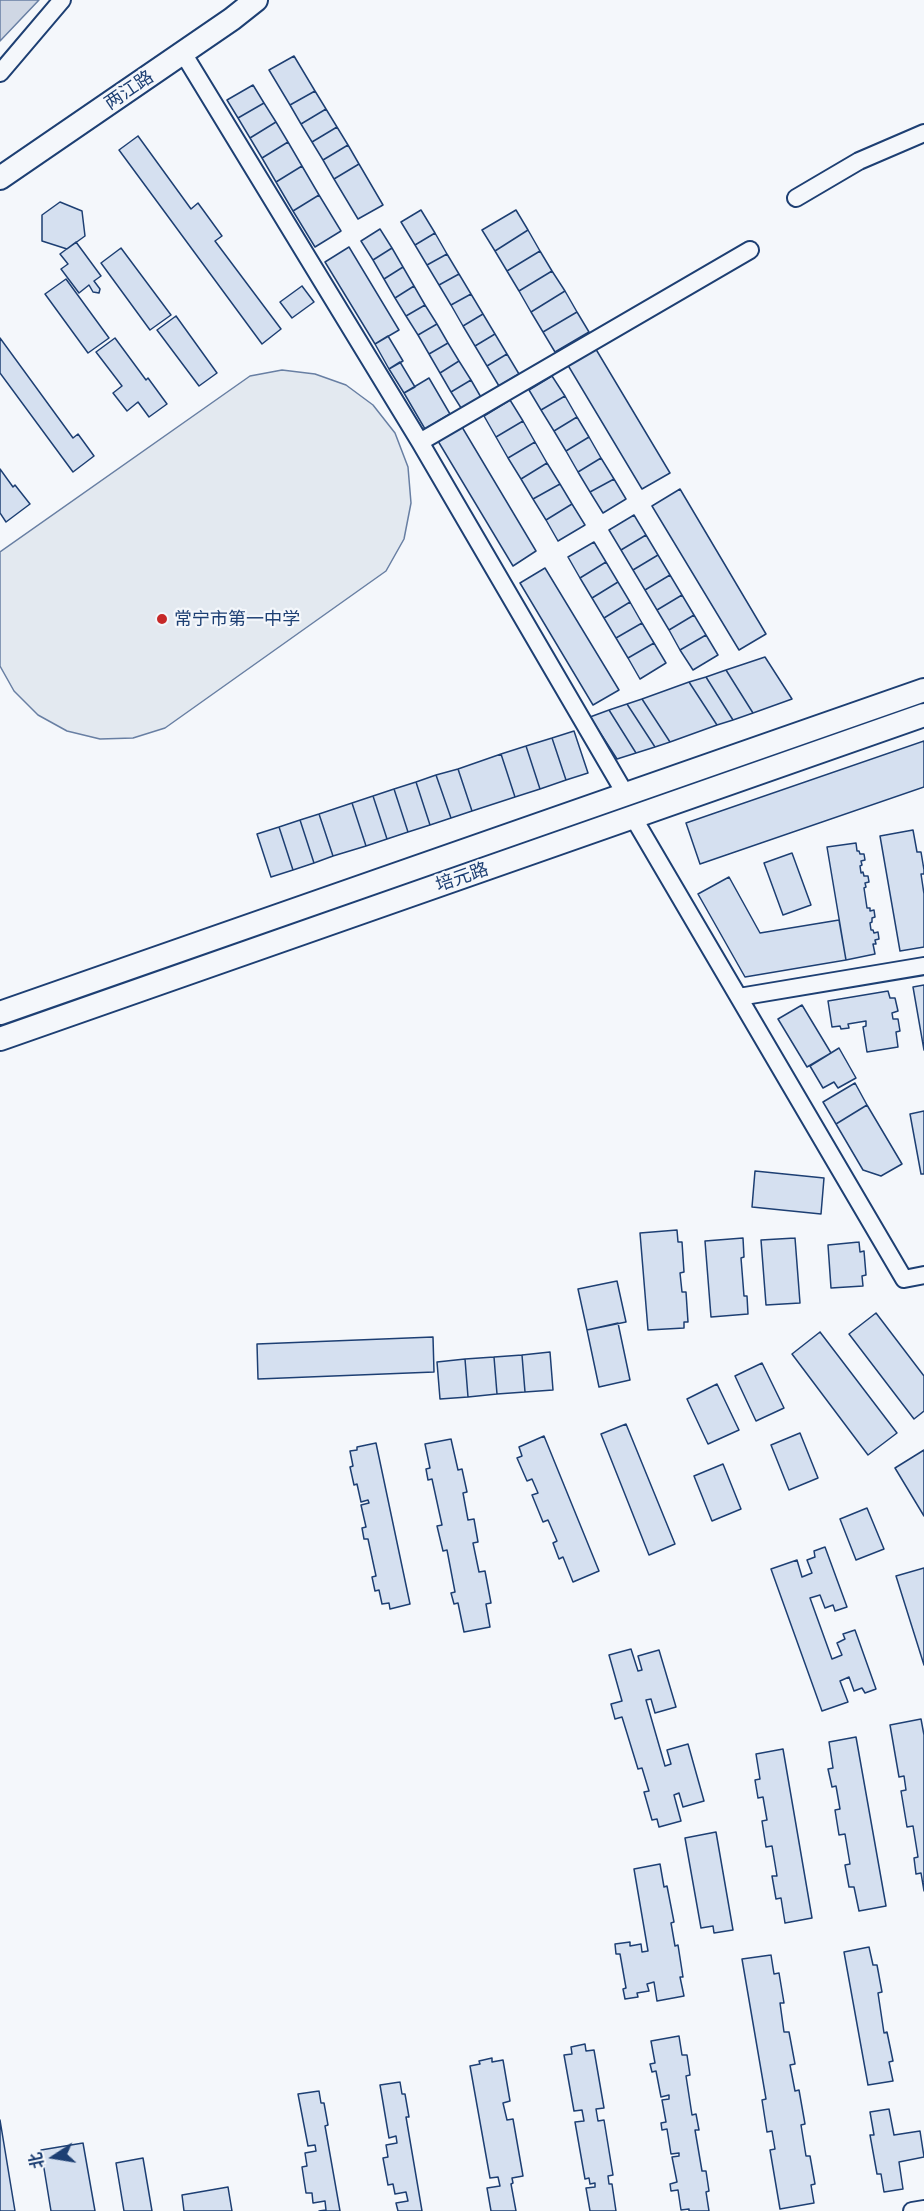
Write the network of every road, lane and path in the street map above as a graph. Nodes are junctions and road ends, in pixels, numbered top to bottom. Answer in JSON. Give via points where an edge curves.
{"nodes":[{"id":1,"x":62,"y":0,"type":"edge"},
{"id":2,"x":256,"y":0,"type":"edge"},
{"id":3,"x":183,"y":53,"type":"junction"},
{"id":4,"x":0,"y":73,"type":"edge"},
{"id":5,"x":924,"y":133,"type":"edge"},
{"id":6,"x":0,"y":178,"type":"edge"},
{"id":7,"x":796,"y":198,"type":"dead end"},
{"id":8,"x":750,"y":250,"type":"dead end"},
{"id":9,"x":420,"y":442,"type":"junction"},
{"id":10,"x":924,"y":690,"type":"edge"},
{"id":11,"x":924,"y":715,"type":"edge"},
{"id":12,"x":626,"y":795,"type":"junction"},
{"id":13,"x":633,"y":817,"type":"junction"},
{"id":14,"x":924,"y":966,"type":"edge"},
{"id":15,"x":739,"y":997,"type":"junction"},
{"id":16,"x":0,"y":1013,"type":"edge"},
{"id":17,"x":0,"y":1039,"type":"edge"},
{"id":18,"x":924,"y":1275,"type":"edge"},
{"id":19,"x":924,"y":2209,"type":"edge"},
{"id":20,"x":912,"y":2211,"type":"edge"}],
"edges":[{"from":1,"to":4,"type":"street"},
{"from":2,"to":3,"type":"main road","name":"两江路"},
{"from":3,"to":6,"type":"main road","name":"两江路"},
{"from":3,"to":9,"type":"street"},
{"from":5,"to":7,"type":"street","via":[[859,161]]},
{"from":8,"to":9,"type":"street"},
{"from":9,"to":12,"type":"street"},
{"from":10,"to":12,"type":"main road","name":"培元路"},
{"from":11,"to":13,"type":"main road","name":"培元路"},
{"from":12,"to":16,"type":"main road","name":"培元路"},
{"from":13,"to":15,"type":"street"},
{"from":13,"to":17,"type":"main road","name":"培元路"},
{"from":14,"to":15,"type":"street"},
{"from":15,"to":18,"type":"street","via":[[904,1279]]},
{"from":19,"to":20,"type":"street"}]}
